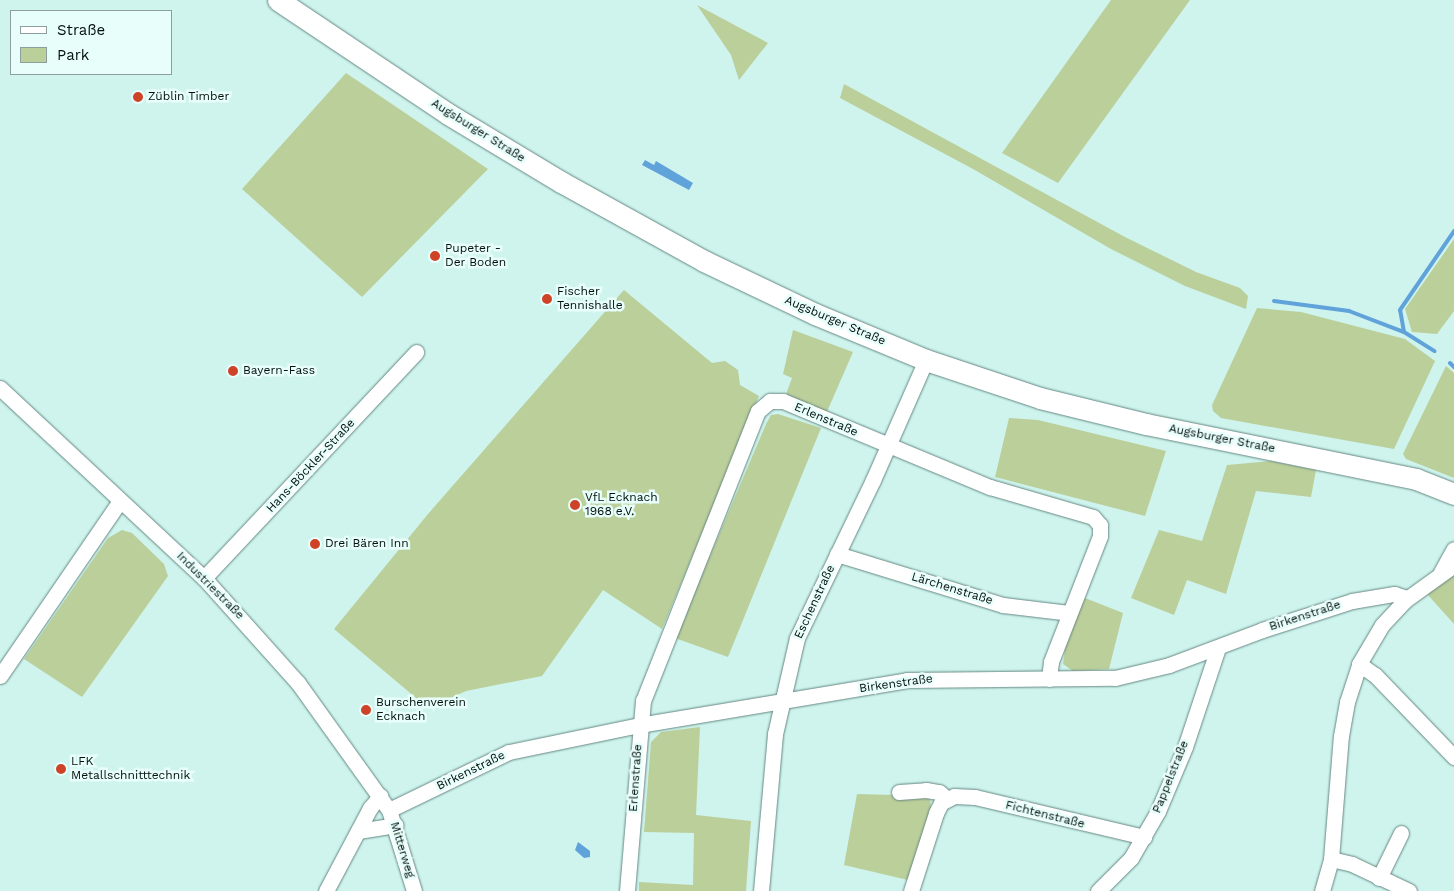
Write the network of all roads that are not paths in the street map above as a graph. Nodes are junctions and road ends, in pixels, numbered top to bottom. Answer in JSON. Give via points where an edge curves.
{"nodes":[{"id":1,"x":278,"y":0,"type":"edge"},
{"id":2,"x":416,"y":352,"type":"dead end"},
{"id":3,"x":926,"y":360,"type":"junction"},
{"id":4,"x":0,"y":388,"type":"edge"},
{"id":5,"x":888,"y":446,"type":"junction"},
{"id":6,"x":1454,"y":494,"type":"edge"},
{"id":7,"x":119,"y":502,"type":"junction"},
{"id":8,"x":1454,"y":549,"type":"edge"},
{"id":9,"x":837,"y":554,"type":"junction"},
{"id":10,"x":1454,"y":565,"type":"edge"},
{"id":11,"x":1440,"y":573,"type":"junction"},
{"id":12,"x":204,"y":578,"type":"junction"},
{"id":13,"x":1407,"y":598,"type":"junction"},
{"id":14,"x":1069,"y":614,"type":"junction"},
{"id":15,"x":1218,"y":648,"type":"junction"},
{"id":16,"x":1360,"y":664,"type":"junction"},
{"id":17,"x":0,"y":676,"type":"edge"},
{"id":18,"x":1049,"y":679,"type":"junction"},
{"id":19,"x":781,"y":702,"type":"junction"},
{"id":20,"x":640,"y":725,"type":"junction"},
{"id":21,"x":1454,"y":757,"type":"edge"},
{"id":22,"x":899,"y":792,"type":"dead end"},
{"id":23,"x":380,"y":796,"type":"junction"},
{"id":24,"x":947,"y":799,"type":"junction"},
{"id":25,"x":389,"y":810,"type":"junction"},
{"id":26,"x":396,"y":825,"type":"junction"},
{"id":27,"x":358,"y":831,"type":"junction"},
{"id":28,"x":1401,"y":833,"type":"dead end"},
{"id":29,"x":1144,"y":837,"type":"junction"},
{"id":30,"x":1331,"y":859,"type":"junction"},
{"id":31,"x":1379,"y":878,"type":"junction"},
{"id":32,"x":326,"y":891,"type":"edge"},
{"id":33,"x":414,"y":891,"type":"edge"},
{"id":34,"x":627,"y":891,"type":"edge"},
{"id":35,"x":761,"y":891,"type":"edge"},
{"id":36,"x":911,"y":891,"type":"edge"},
{"id":37,"x":1098,"y":891,"type":"edge"},
{"id":38,"x":1322,"y":891,"type":"edge"},
{"id":39,"x":1410,"y":891,"type":"edge"}],
"edges":[{"from":1,"to":3,"type":"main road","name":"Augsburger Straße","via":[[448,114],[561,182],[723,270],[815,314]]},
{"from":2,"to":12,"type":"street","name":"Hans-Böckler-Straße"},
{"from":3,"to":5,"type":"street","name":"Eschenstraße"},
{"from":3,"to":6,"type":"main road","name":"Augsburger Straße","via":[[1040,398],[1146,424],[1416,479]]},
{"from":4,"to":7,"type":"street","name":"Industriestraße"},
{"from":5,"to":9,"type":"street","name":"Eschenstraße"},
{"from":5,"to":14,"type":"street","name":"Erlenstraße","via":[[990,487],[1093,517],[1100,525],[1100,536]]},
{"from":5,"to":20,"type":"street","name":"Erlenstraße","via":[[783,401],[770,401],[758,411],[664,642],[643,701]]},
{"from":7,"to":12,"type":"street","name":"Industriestraße"},
{"from":7,"to":17,"type":"street"},
{"from":8,"to":11,"type":"street"},
{"from":9,"to":14,"type":"street","name":"Lärchenstraße","via":[[1003,605]]},
{"from":9,"to":19,"type":"street","name":"Eschenstraße","via":[[797,638]]},
{"from":10,"to":11,"type":"street"},
{"from":11,"to":13,"type":"street"},
{"from":12,"to":23,"type":"street","name":"Industriestraße","via":[[298,683]]},
{"from":13,"to":15,"type":"street","name":"Birkenstraße","via":[[1394,594],[1352,601]]},
{"from":13,"to":16,"type":"street","via":[[1382,625]]},
{"from":14,"to":18,"type":"street","name":"Erlenstraße","via":[[1051,662]]},
{"from":15,"to":18,"type":"street","name":"Birkenstraße","via":[[1122,677]]},
{"from":15,"to":29,"type":"street","name":"Pappelstraße","via":[[1173,777]]},
{"from":16,"to":21,"type":"street","via":[[1375,675]]},
{"from":16,"to":30,"type":"street","via":[[1347,702],[1341,736]]},
{"from":18,"to":19,"type":"street","name":"Birkenstraße","via":[[907,680]]},
{"from":19,"to":20,"type":"street","name":"Birkenstraße"},
{"from":19,"to":35,"type":"street","name":"Eschenstraße","via":[[775,734]]},
{"from":20,"to":25,"type":"street","name":"Birkenstraße","via":[[509,752]]},
{"from":20,"to":34,"type":"street","name":"Erlenstraße"},
{"from":22,"to":24,"type":"street","name":"Fichtenstraße","via":[[926,790],[939,792]]},
{"from":23,"to":25,"type":"street","name":"Industriestraße"},
{"from":23,"to":27,"type":"street"},
{"from":24,"to":29,"type":"street","name":"Fichtenstraße","via":[[975,797]]},
{"from":24,"to":36,"type":"street","via":[[936,813]]},
{"from":25,"to":26,"type":"street","name":"Mitterweg"},
{"from":26,"to":27,"type":"street"},
{"from":26,"to":33,"type":"street","name":"Mitterweg"},
{"from":27,"to":32,"type":"street"},
{"from":28,"to":31,"type":"street"},
{"from":29,"to":37,"type":"street","name":"Pappelstraße","via":[[1130,858]]},
{"from":30,"to":31,"type":"street","via":[[1352,864]]},
{"from":30,"to":38,"type":"street"},
{"from":31,"to":39,"type":"street"}]}
